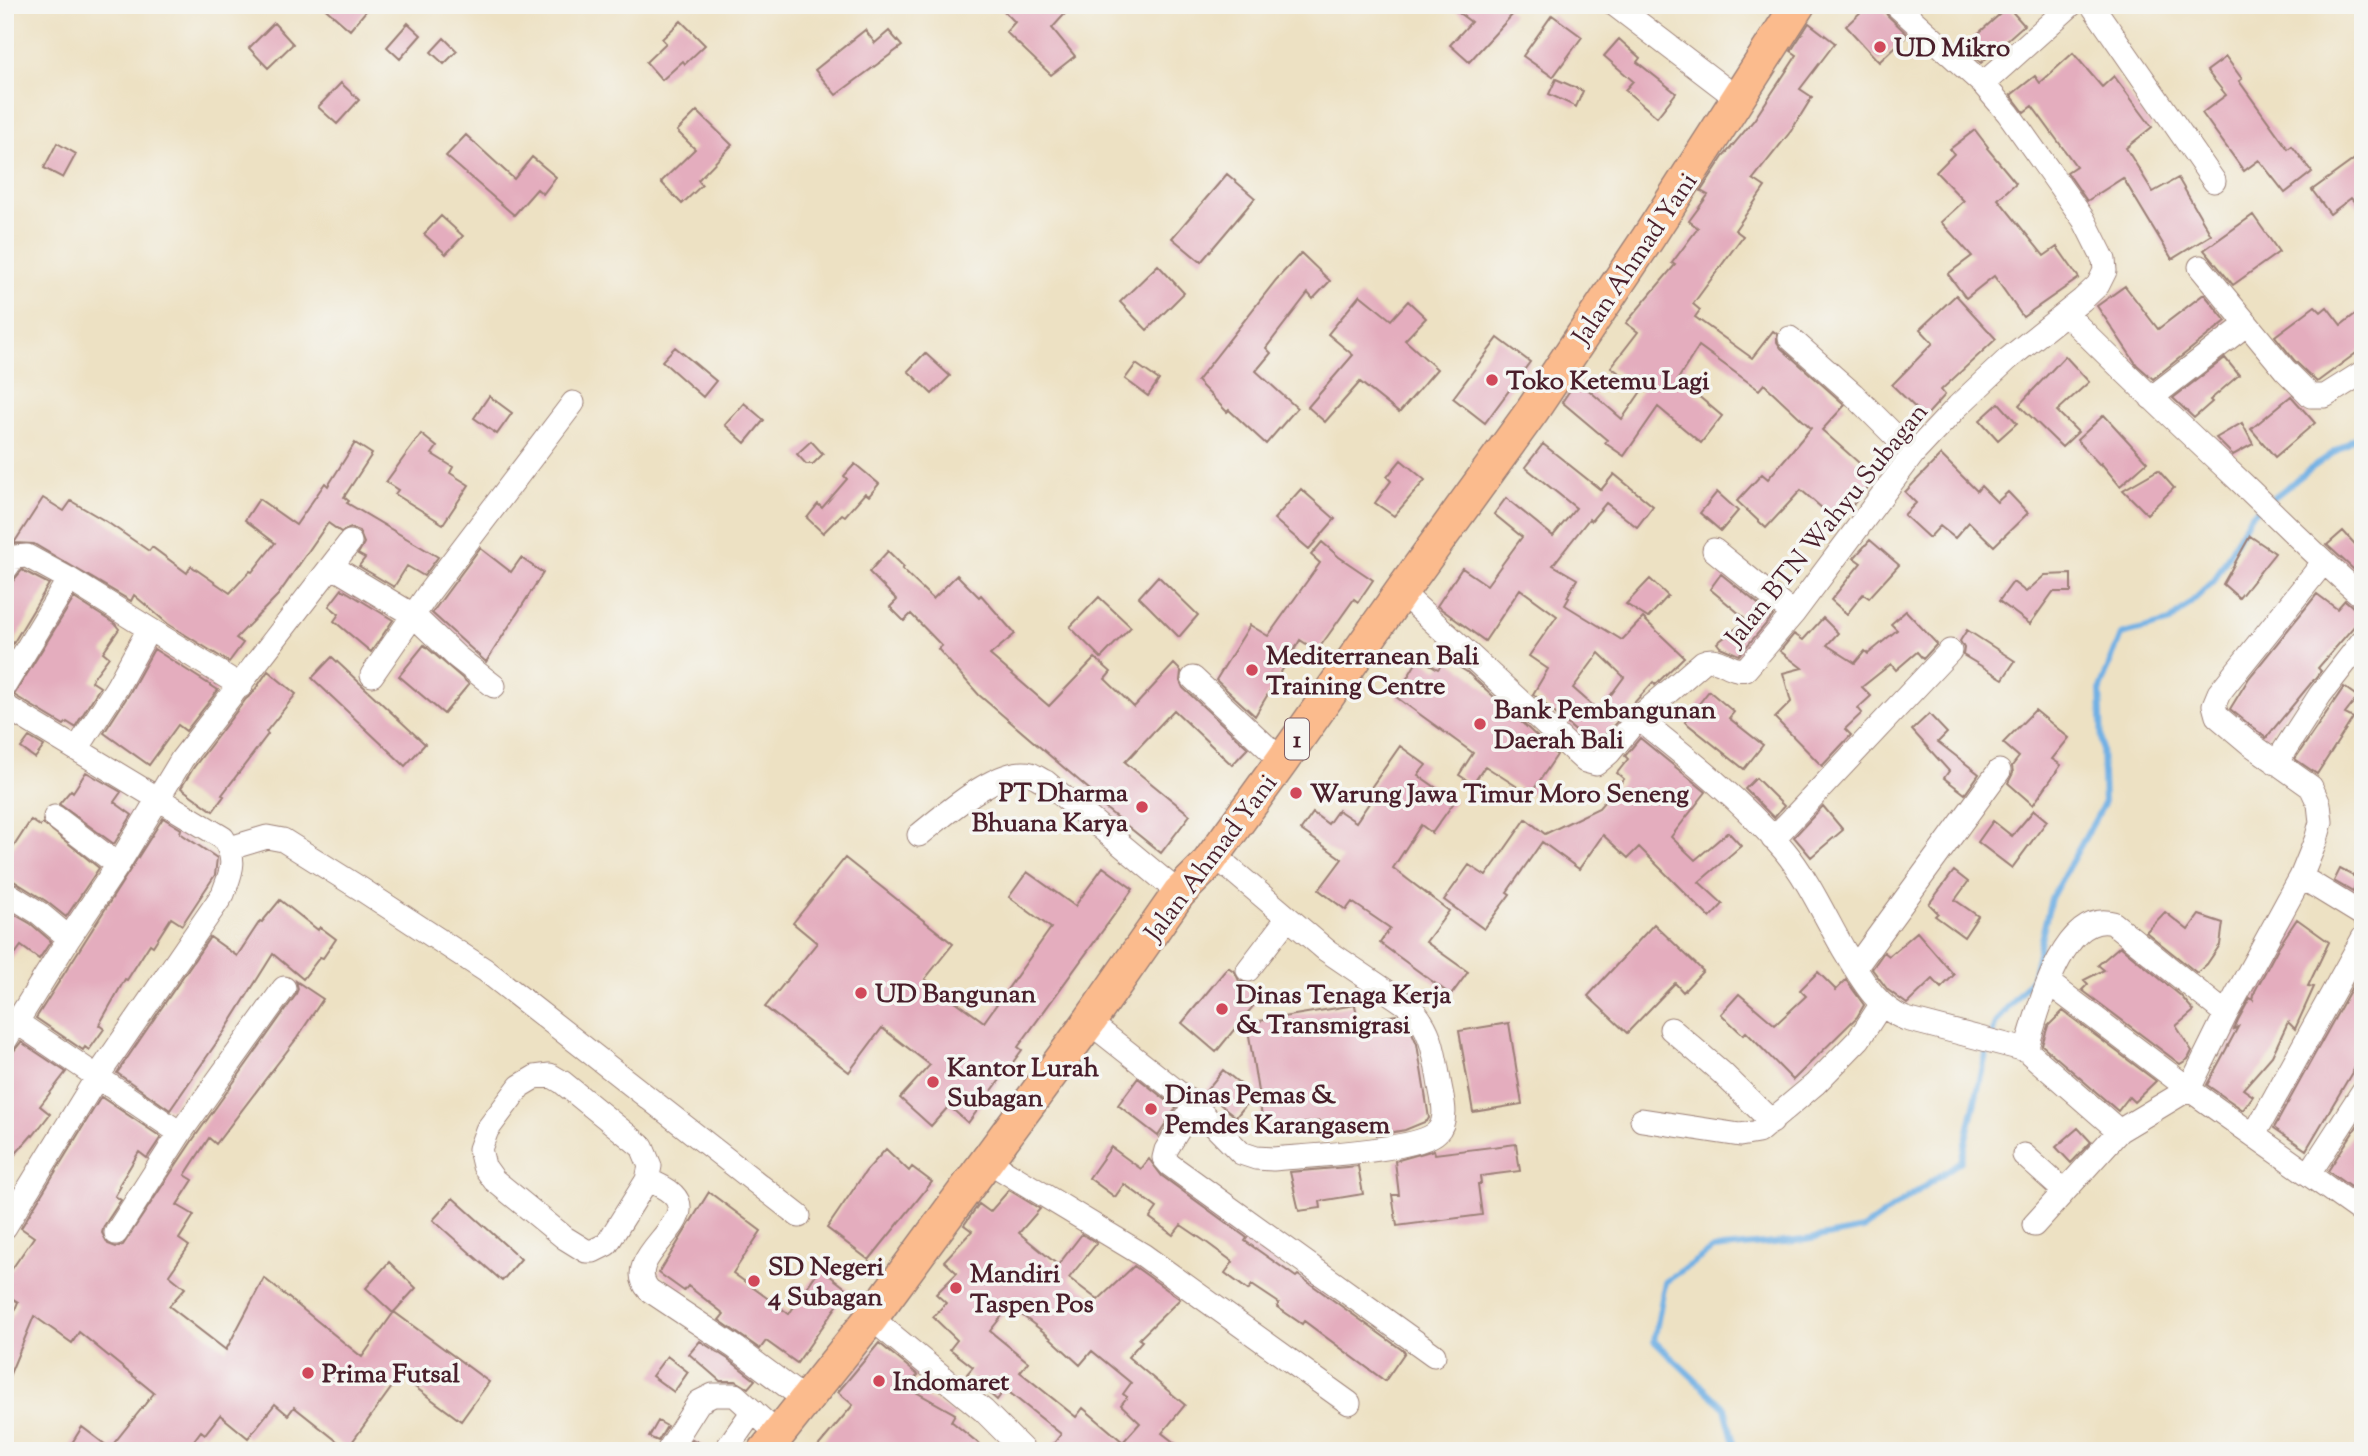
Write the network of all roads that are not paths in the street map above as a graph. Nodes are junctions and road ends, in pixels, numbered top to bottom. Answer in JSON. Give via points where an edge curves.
{"nodes":[{"id":1,"x":1615,"y":5,"type":"edge"},
{"id":2,"x":1798,"y":5,"type":"edge"},
{"id":3,"x":1896,"y":5,"type":"edge"},
{"id":4,"x":2071,"y":5,"type":"edge"},
{"id":5,"x":2092,"y":5,"type":"edge"},
{"id":6,"x":1983,"y":85,"type":"junction"},
{"id":7,"x":1738,"y":99,"type":"junction"},
{"id":8,"x":2214,"y":181,"type":"dead end"},
{"id":9,"x":2200,"y":267,"type":"dead end"},
{"id":10,"x":2066,"y":314,"type":"junction"},
{"id":11,"x":2247,"y":324,"type":"junction"},
{"id":12,"x":1790,"y":338,"type":"dead end"},
{"id":13,"x":2363,"y":372,"type":"edge"},
{"id":14,"x":2151,"y":398,"type":"junction"},
{"id":15,"x":573,"y":403,"type":"dead end"},
{"id":16,"x":1913,"y":454,"type":"junction"},
{"id":17,"x":350,"y":542,"type":"dead end"},
{"id":18,"x":1714,"y":550,"type":"dead end"},
{"id":19,"x":2323,"y":564,"type":"junction"},
{"id":20,"x":333,"y":567,"type":"junction"},
{"id":21,"x":5,"y":570,"type":"edge"},
{"id":22,"x":69,"y":579,"type":"junction"},
{"id":23,"x":1401,"y":592,"type":"junction"},
{"id":24,"x":2363,"y":597,"type":"edge"},
{"id":25,"x":1793,"y":614,"type":"junction"},
{"id":26,"x":413,"y":615,"type":"junction"},
{"id":27,"x":149,"y":629,"type":"junction"},
{"id":28,"x":2363,"y":640,"type":"edge"},
{"id":29,"x":1950,"y":651,"type":"dead end"},
{"id":30,"x":372,"y":676,"type":"dead end"},
{"id":31,"x":1193,"y":678,"type":"dead end"},
{"id":32,"x":5,"y":685,"type":"edge"},
{"id":33,"x":241,"y":686,"type":"junction"},
{"id":34,"x":494,"y":686,"type":"dead end"},
{"id":35,"x":5,"y":706,"type":"edge"},
{"id":36,"x":1638,"y":718,"type":"junction"},
{"id":37,"x":77,"y":749,"type":"junction"},
{"id":38,"x":1282,"y":761,"type":"junction"},
{"id":39,"x":2276,"y":763,"type":"junction"},
{"id":40,"x":1999,"y":771,"type":"dead end"},
{"id":41,"x":158,"y":797,"type":"junction"},
{"id":42,"x":55,"y":817,"type":"dead end"},
{"id":43,"x":919,"y":835,"type":"dead end"},
{"id":44,"x":1773,"y":839,"type":"junction"},
{"id":45,"x":230,"y":848,"type":"junction"},
{"id":46,"x":1213,"y":854,"type":"junction"},
{"id":47,"x":118,"y":865,"type":"junction"},
{"id":48,"x":2301,"y":877,"type":"junction"},
{"id":49,"x":5,"y":892,"type":"edge"},
{"id":50,"x":1179,"y":893,"type":"junction"},
{"id":51,"x":2363,"y":915,"type":"edge"},
{"id":52,"x":1287,"y":919,"type":"junction"},
{"id":53,"x":2363,"y":937,"type":"edge"},
{"id":54,"x":69,"y":938,"type":"junction"},
{"id":55,"x":1855,"y":968,"type":"junction"},
{"id":56,"x":1248,"y":970,"type":"dead end"},
{"id":57,"x":2049,"y":984,"type":"junction"},
{"id":58,"x":284,"y":988,"type":"dead end"},
{"id":59,"x":1881,"y":1005,"type":"junction"},
{"id":60,"x":2226,"y":1014,"type":"junction"},
{"id":61,"x":1089,"y":1022,"type":"junction"},
{"id":62,"x":1671,"y":1029,"type":"dead end"},
{"id":63,"x":11,"y":1032,"type":"edge"},
{"id":64,"x":2020,"y":1049,"type":"junction"},
{"id":65,"x":97,"y":1077,"type":"junction"},
{"id":66,"x":2189,"y":1089,"type":"junction"},
{"id":67,"x":2363,"y":1091,"type":"edge"},
{"id":68,"x":1194,"y":1105,"type":"junction"},
{"id":69,"x":1642,"y":1120,"type":"dead end"},
{"id":70,"x":1772,"y":1122,"type":"junction"},
{"id":71,"x":2119,"y":1131,"type":"junction"},
{"id":72,"x":180,"y":1133,"type":"junction"},
{"id":73,"x":2254,"y":1135,"type":"junction"},
{"id":74,"x":2024,"y":1155,"type":"dead end"},
{"id":75,"x":986,"y":1160,"type":"junction"},
{"id":76,"x":2309,"y":1174,"type":"junction"},
{"id":77,"x":647,"y":1180,"type":"junction"},
{"id":78,"x":2064,"y":1191,"type":"junction"},
{"id":79,"x":2363,"y":1213,"type":"edge"},
{"id":80,"x":799,"y":1216,"type":"dead end"},
{"id":81,"x":2034,"y":1225,"type":"dead end"},
{"id":82,"x":5,"y":1227,"type":"edge"},
{"id":83,"x":116,"y":1233,"type":"dead end"},
{"id":84,"x":872,"y":1318,"type":"junction"},
{"id":85,"x":1434,"y":1355,"type":"dead end"},
{"id":86,"x":804,"y":1399,"type":"junction"},
{"id":87,"x":1349,"y":1402,"type":"dead end"},
{"id":88,"x":753,"y":1411,"type":"junction"},
{"id":89,"x":771,"y":1442,"type":"edge"},
{"id":90,"x":668,"y":1451,"type":"edge"},
{"id":91,"x":725,"y":1451,"type":"edge"},
{"id":92,"x":1024,"y":1451,"type":"edge"}],
"edges":[{"from":1,"to":7,"type":"street"},
{"from":2,"to":7,"type":"highway","name":"Jalan Ahmad Yani","number":"1"},
{"from":3,"to":6,"type":"street","name":"Jalan BTN Wahyu Subagan"},
{"from":4,"to":6,"type":"street"},
{"from":5,"to":8,"type":"street"},
{"from":6,"to":10,"type":"street","name":"Jalan BTN Wahyu Subagan","via":[[2038,153],[2084,220],[2104,261],[2098,285]]},
{"from":7,"to":23,"type":"highway","name":"Jalan Ahmad Yani","number":"1","via":[[1540,399]]},
{"from":9,"to":11,"type":"street"},
{"from":10,"to":14,"type":"street"},
{"from":10,"to":16,"type":"street","name":"Jalan BTN Wahyu Subagan","via":[[2008,359]]},
{"from":11,"to":13,"type":"street","via":[[2311,396],[2325,396]]},
{"from":11,"to":14,"type":"street"},
{"from":12,"to":16,"type":"street"},
{"from":14,"to":19,"type":"street"},
{"from":15,"to":26,"type":"street"},
{"from":16,"to":25,"type":"street","name":"Jalan BTN Wahyu Subagan"},
{"from":17,"to":20,"type":"street"},
{"from":18,"to":25,"type":"street"},
{"from":19,"to":24,"type":"street"},
{"from":19,"to":39,"type":"street","via":[[2214,705],[2217,716]]},
{"from":20,"to":26,"type":"street"},
{"from":20,"to":33,"type":"street"},
{"from":21,"to":22,"type":"street","via":[[14,557],[22,555]]},
{"from":22,"to":27,"type":"street"},
{"from":22,"to":32,"type":"street"},
{"from":23,"to":36,"type":"street","name":"Jalan BTN Wahyu Subagan","via":[[1585,761],[1596,764]]},
{"from":23,"to":38,"type":"highway","name":"Jalan Ahmad Yani","number":"1"},
{"from":25,"to":36,"type":"street","name":"Jalan BTN Wahyu Subagan","via":[[1746,669],[1709,659]]},
{"from":26,"to":30,"type":"street"},
{"from":26,"to":34,"type":"street"},
{"from":27,"to":33,"type":"street"},
{"from":27,"to":37,"type":"street"},
{"from":28,"to":39,"type":"street"},
{"from":29,"to":44,"type":"street"},
{"from":31,"to":38,"type":"street"},
{"from":33,"to":41,"type":"street","via":[[182,759]]},
{"from":35,"to":37,"type":"street"},
{"from":36,"to":44,"type":"street"},
{"from":37,"to":41,"type":"street"},
{"from":38,"to":46,"type":"highway","name":"Jalan Ahmad Yani","number":"1"},
{"from":39,"to":48,"type":"street","via":[[2311,788],[2319,804],[2321,821]]},
{"from":40,"to":55,"type":"street"},
{"from":41,"to":45,"type":"street","via":[[223,838]]},
{"from":41,"to":47,"type":"street"},
{"from":42,"to":47,"type":"street"},
{"from":43,"to":50,"type":"street","via":[[990,784],[1031,774]]},
{"from":44,"to":55,"type":"street","via":[[1801,873]]},
{"from":45,"to":65,"type":"street","via":[[233,865],[223,894]]},
{"from":45,"to":80,"type":"street","via":[[267,836],[283,840],[361,889],[485,970]]},
{"from":46,"to":50,"type":"highway","name":"Jalan Ahmad Yani","number":"1"},
{"from":46,"to":52,"type":"street"},
{"from":47,"to":54,"type":"street"},
{"from":48,"to":51,"type":"street"},
{"from":48,"to":60,"type":"street"},
{"from":49,"to":54,"type":"street"},
{"from":50,"to":61,"type":"highway","name":"Jalan Ahmad Yani","number":"1"},
{"from":52,"to":56,"type":"street"},
{"from":52,"to":68,"type":"street","via":[[1418,1014],[1433,1044],[1444,1113],[1441,1125],[1420,1141],[1265,1158],[1241,1153]]},
{"from":53,"to":73,"type":"street"},
{"from":54,"to":63,"type":"street"},
{"from":55,"to":59,"type":"street"},
{"from":57,"to":60,"type":"street","via":[[2075,934],[2103,920],[2113,923]]},
{"from":57,"to":64,"type":"street"},
{"from":57,"to":66,"type":"street"},
{"from":58,"to":72,"type":"street"},
{"from":59,"to":64,"type":"street","via":[[1906,1019]]},
{"from":59,"to":70,"type":"street","via":[[1859,1039]]},
{"from":60,"to":66,"type":"street"},
{"from":61,"to":68,"type":"street"},
{"from":61,"to":75,"type":"highway","name":"Jalan Ahmad Yani","number":"1"},
{"from":62,"to":70,"type":"street"},
{"from":63,"to":65,"type":"street"},
{"from":64,"to":71,"type":"street"},
{"from":65,"to":72,"type":"street"},
{"from":65,"to":82,"type":"street"},
{"from":66,"to":71,"type":"street"},
{"from":66,"to":73,"type":"street"},
{"from":67,"to":76,"type":"street"},
{"from":68,"to":85,"type":"street","via":[[1166,1150],[1164,1158],[1170,1165]]},
{"from":69,"to":70,"type":"street","via":[[1740,1135],[1758,1132]]},
{"from":71,"to":78,"type":"street"},
{"from":72,"to":83,"type":"street"},
{"from":73,"to":76,"type":"street"},
{"from":74,"to":78,"type":"street"},
{"from":75,"to":84,"type":"highway","name":"Jalan Ahmad Yani","number":"1"},
{"from":75,"to":87,"type":"street","via":[[1143,1255]]},
{"from":76,"to":79,"type":"street"},
{"from":77,"to":77,"type":"street","via":[[607,1244],[586,1251],[494,1180],[481,1158],[481,1143],[520,1086],[550,1075],[642,1147],[650,1166]]},
{"from":77,"to":86,"type":"street","via":[[677,1197],[679,1214],[647,1258],[642,1283]]},
{"from":78,"to":81,"type":"street"},
{"from":84,"to":86,"type":"highway","name":"Jalan Ahmad Yani","number":"1"},
{"from":84,"to":92,"type":"street","via":[[984,1411]]},
{"from":86,"to":89,"type":"highway","name":"Jalan Ahmad Yani","number":"1"},
{"from":88,"to":89,"type":"street"},
{"from":88,"to":90,"type":"street","via":[[735,1395],[713,1395],[699,1402]]},
{"from":88,"to":91,"type":"street"}]}
